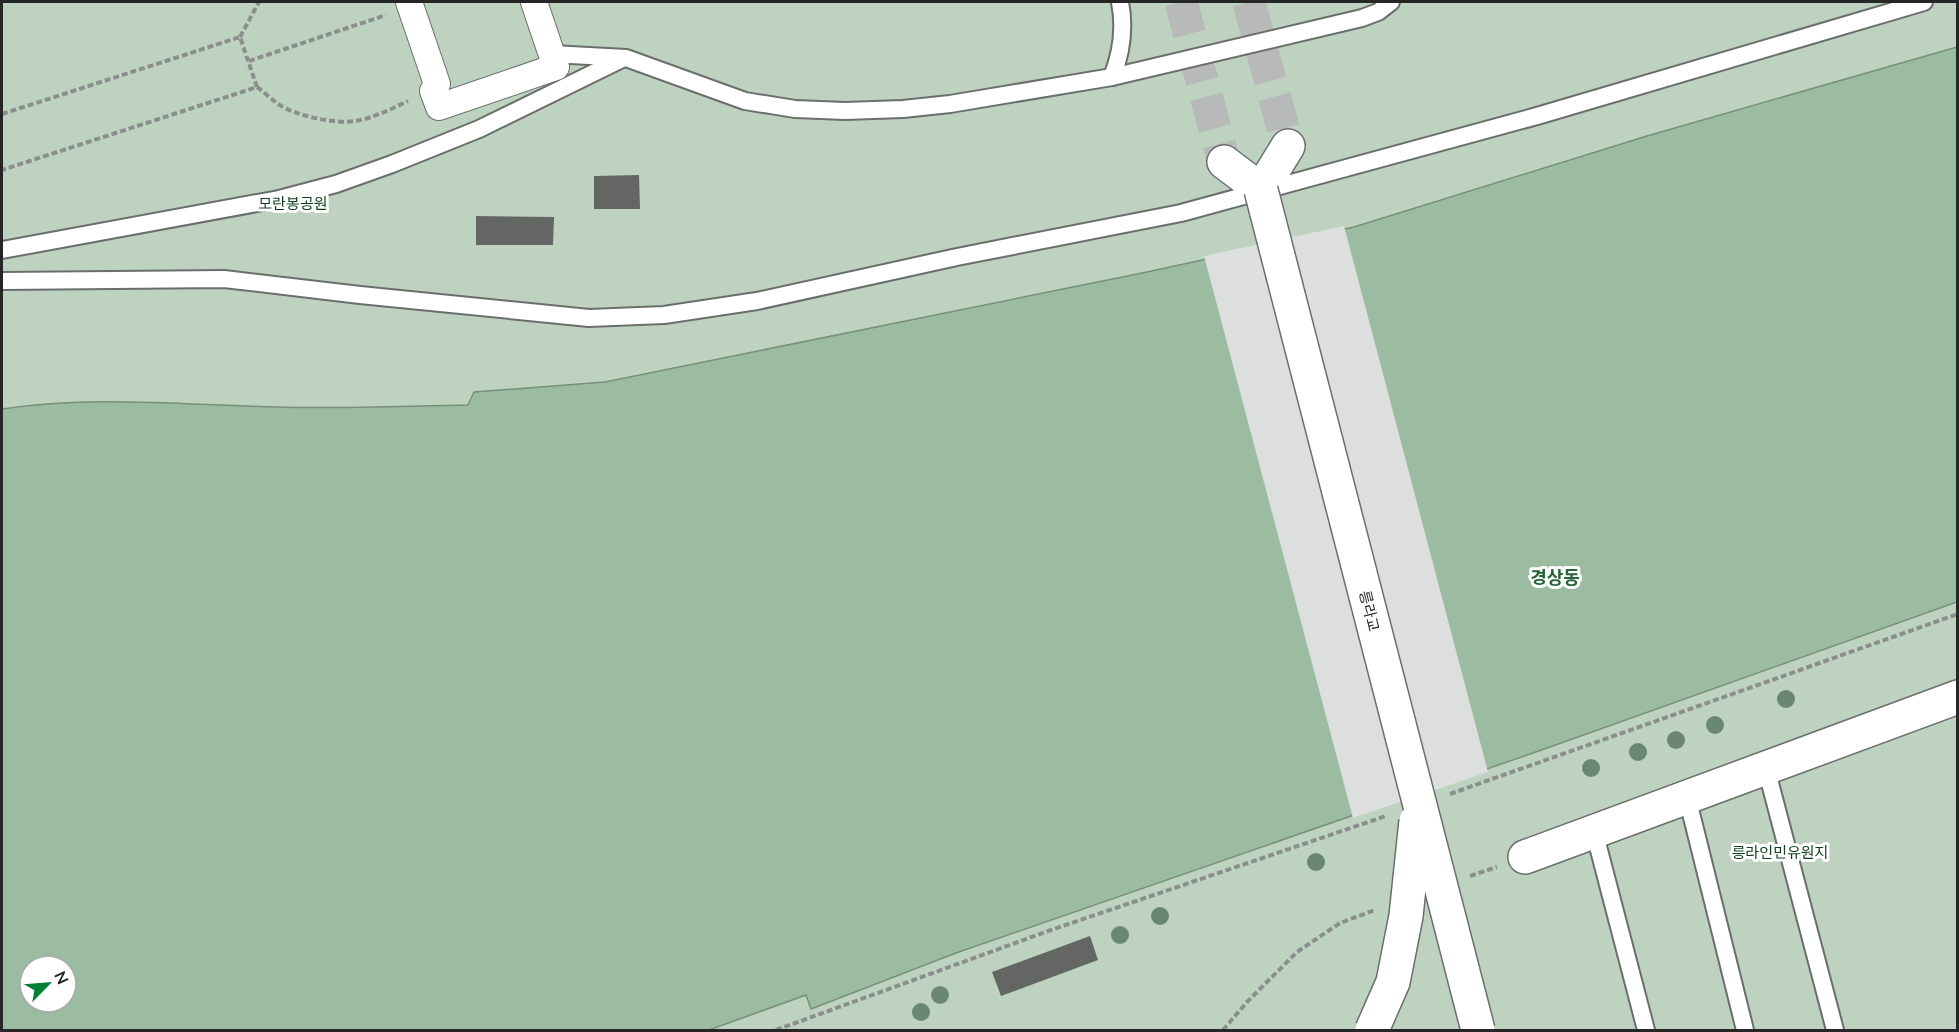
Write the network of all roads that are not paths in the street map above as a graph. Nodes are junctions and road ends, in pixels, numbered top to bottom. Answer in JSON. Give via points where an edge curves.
{"nodes":[{"id":1,"x":534,"y":2,"type":"edge"},
{"id":2,"x":1120,"y":2,"type":"edge"},
{"id":3,"x":1391,"y":2,"type":"edge"},
{"id":4,"x":1924,"y":2,"type":"edge"},
{"id":5,"x":410,"y":4,"type":"edge"},
{"id":6,"x":552,"y":54,"type":"junction"},
{"id":7,"x":626,"y":58,"type":"junction"},
{"id":8,"x":1112,"y":77,"type":"junction"},
{"id":9,"x":1288,"y":146,"type":"dead end"},
{"id":10,"x":1224,"y":162,"type":"tunnel mouth"},
{"id":11,"x":1261,"y":190,"type":"junction"},
{"id":12,"x":2,"y":250,"type":"edge"},
{"id":13,"x":2,"y":281,"type":"edge"},
{"id":14,"x":1958,"y":697,"type":"edge"},
{"id":15,"x":1766,"y":768,"type":"junction"},
{"id":16,"x":1687,"y":797,"type":"junction"},
{"id":17,"x":1418,"y":804,"type":"junction"},
{"id":18,"x":1594,"y":831,"type":"junction"},
{"id":19,"x":1525,"y":857,"type":"road end"},
{"id":20,"x":1372,"y":1030,"type":"edge"},
{"id":21,"x":1478,"y":1030,"type":"edge"},
{"id":22,"x":1646,"y":1030,"type":"edge"},
{"id":23,"x":1744,"y":1030,"type":"edge"},
{"id":24,"x":1835,"y":1030,"type":"edge"}],
"edges":[{"from":1,"to":6,"type":"street"},
{"from":2,"to":8,"type":"lane","via":[[1123,36]]},
{"from":3,"to":8,"type":"lane","via":[[1362,18]]},
{"from":4,"to":13,"type":"lane","via":[[1537,116],[1181,213],[757,301],[676,313],[589,318],[224,279]]},
{"from":5,"to":6,"type":"street","via":[[437,84],[433,91],[439,107],[556,68]]},
{"from":6,"to":7,"type":"lane"},
{"from":7,"to":8,"type":"lane","via":[[745,100],[795,109],[845,111],[950,104]]},
{"from":7,"to":12,"type":"lane","via":[[439,147],[336,184],[279,199]]},
{"from":9,"to":11,"type":"main road"},
{"from":10,"to":11,"type":"main road"},
{"from":11,"to":17,"type":"main road","name":"릉라교","bridge":true},
{"from":14,"to":15,"type":"main road"},
{"from":15,"to":16,"type":"main road"},
{"from":15,"to":24,"type":"lane"},
{"from":16,"to":18,"type":"main road"},
{"from":16,"to":23,"type":"lane"},
{"from":17,"to":20,"type":"main road","bridge":true,"via":[[1406,916],[1393,982]]},
{"from":17,"to":21,"type":"main road","name":"릉라교","bridge":true},
{"from":18,"to":19,"type":"main road"},
{"from":18,"to":22,"type":"lane"}]}
